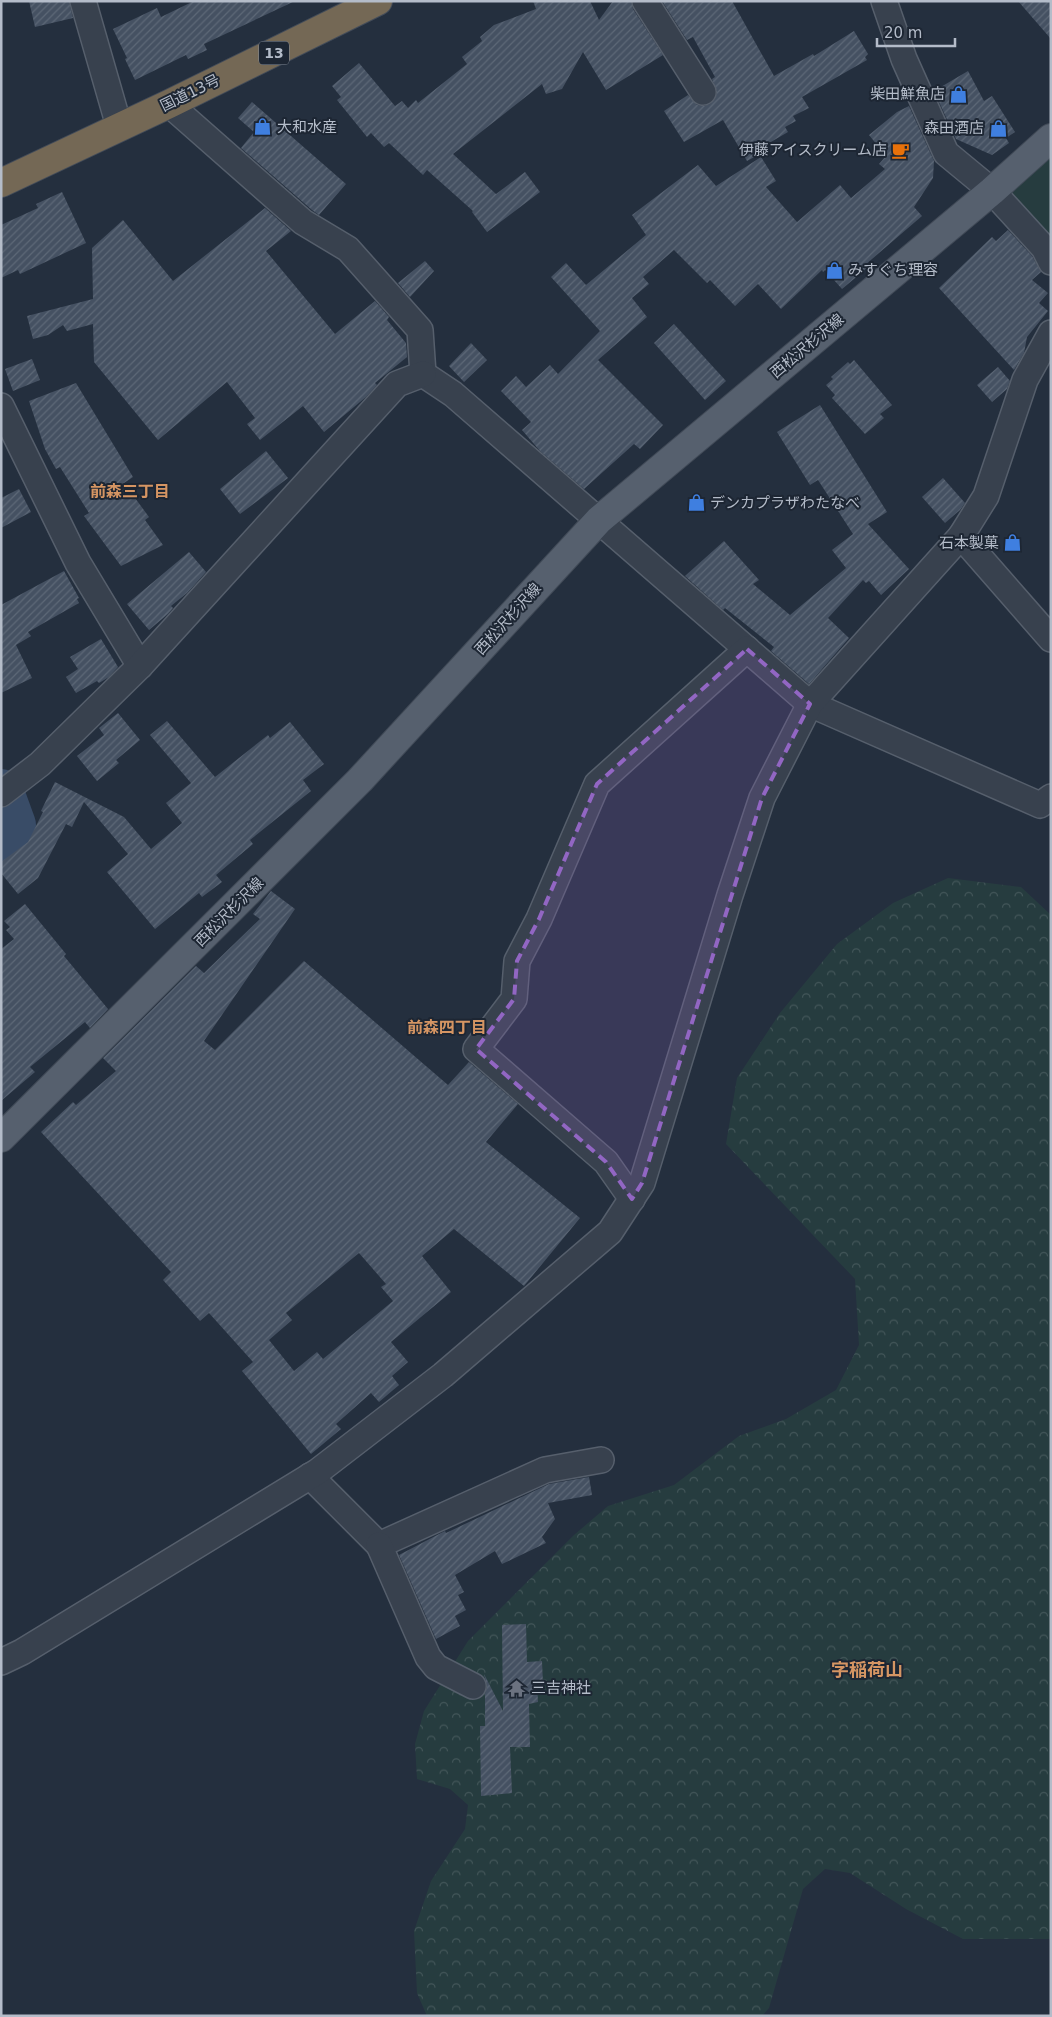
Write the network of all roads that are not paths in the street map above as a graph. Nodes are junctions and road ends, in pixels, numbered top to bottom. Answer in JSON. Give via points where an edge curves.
{"nodes":[{"id":1,"x":84,"y":1,"type":"edge"},
{"id":2,"x":378,"y":1,"type":"edge"},
{"id":3,"x":645,"y":1,"type":"edge"},
{"id":4,"x":884,"y":1,"type":"edge"},
{"id":5,"x":704,"y":92,"type":"dead end"},
{"id":6,"x":169,"y":104,"type":"junction"},
{"id":7,"x":119,"y":126,"type":"junction"},
{"id":8,"x":1051,"y":138,"type":"edge"},
{"id":9,"x":1,"y":183,"type":"edge"},
{"id":10,"x":992,"y":191,"type":"junction"},
{"id":11,"x":1051,"y":262,"type":"edge"},
{"id":12,"x":1051,"y":334,"type":"edge"},
{"id":13,"x":424,"y":374,"type":"junction"},
{"id":14,"x":1,"y":406,"type":"edge"},
{"id":15,"x":599,"y":520,"type":"junction"},
{"id":16,"x":960,"y":536,"type":"junction"},
{"id":17,"x":1051,"y":639,"type":"edge"},
{"id":18,"x":747,"y":649,"type":"junction"},
{"id":19,"x":140,"y":666,"type":"junction"},
{"id":20,"x":810,"y":704,"type":"junction"},
{"id":21,"x":1,"y":794,"type":"edge"},
{"id":22,"x":1051,"y":797,"type":"edge"},
{"id":23,"x":1,"y":1138,"type":"edge"},
{"id":24,"x":632,"y":1199,"type":"junction"},
{"id":25,"x":601,"y":1460,"type":"dead end"},
{"id":26,"x":310,"y":1476,"type":"junction"},
{"id":27,"x":379,"y":1545,"type":"junction"},
{"id":28,"x":1,"y":1662,"type":"edge"},
{"id":29,"x":473,"y":1686,"type":"dead end"}],
"edges":[{"from":1,"to":7,"type":"street"},
{"from":2,"to":6,"type":"highway","name":"国道13号","number":"13"},
{"from":3,"to":5,"type":"street"},
{"from":4,"to":10,"type":"street","via":[[904,59],[946,153]]},
{"from":6,"to":7,"type":"highway","name":"国道13号","number":"13"},
{"from":6,"to":13,"type":"street","via":[[304,222],[348,249],[420,330]]},
{"from":7,"to":9,"type":"highway","name":"国道13号","number":"13"},
{"from":8,"to":10,"type":"main road","name":"西松沢杉沢線"},
{"from":10,"to":11,"type":"street","via":[[1044,248]]},
{"from":10,"to":15,"type":"main road","name":"西松沢杉沢線"},
{"from":12,"to":16,"type":"street","via":[[1025,380],[986,496]]},
{"from":13,"to":15,"type":"street","via":[[453,394]]},
{"from":13,"to":19,"type":"street","via":[[397,384]]},
{"from":14,"to":19,"type":"street","via":[[78,563]]},
{"from":15,"to":18,"type":"street"},
{"from":15,"to":23,"type":"main road","name":"西松沢杉沢線","via":[[360,780]]},
{"from":16,"to":17,"type":"street"},
{"from":16,"to":20,"type":"street"},
{"from":18,"to":20,"type":"street"},
{"from":18,"to":24,"type":"street","via":[[597,784],[539,919],[517,961],[514,999],[476,1049],[606,1162]]},
{"from":19,"to":21,"type":"street","via":[[40,764]]},
{"from":20,"to":22,"type":"street","via":[[1040,805]]},
{"from":20,"to":24,"type":"street","via":[[762,798],[642,1183]]},
{"from":24,"to":26,"type":"street","via":[[610,1232],[443,1375]]},
{"from":25,"to":27,"type":"street","via":[[545,1470]]},
{"from":26,"to":27,"type":"street"},
{"from":26,"to":28,"type":"street"},
{"from":27,"to":29,"type":"street","via":[[428,1657],[436,1667]]}]}
